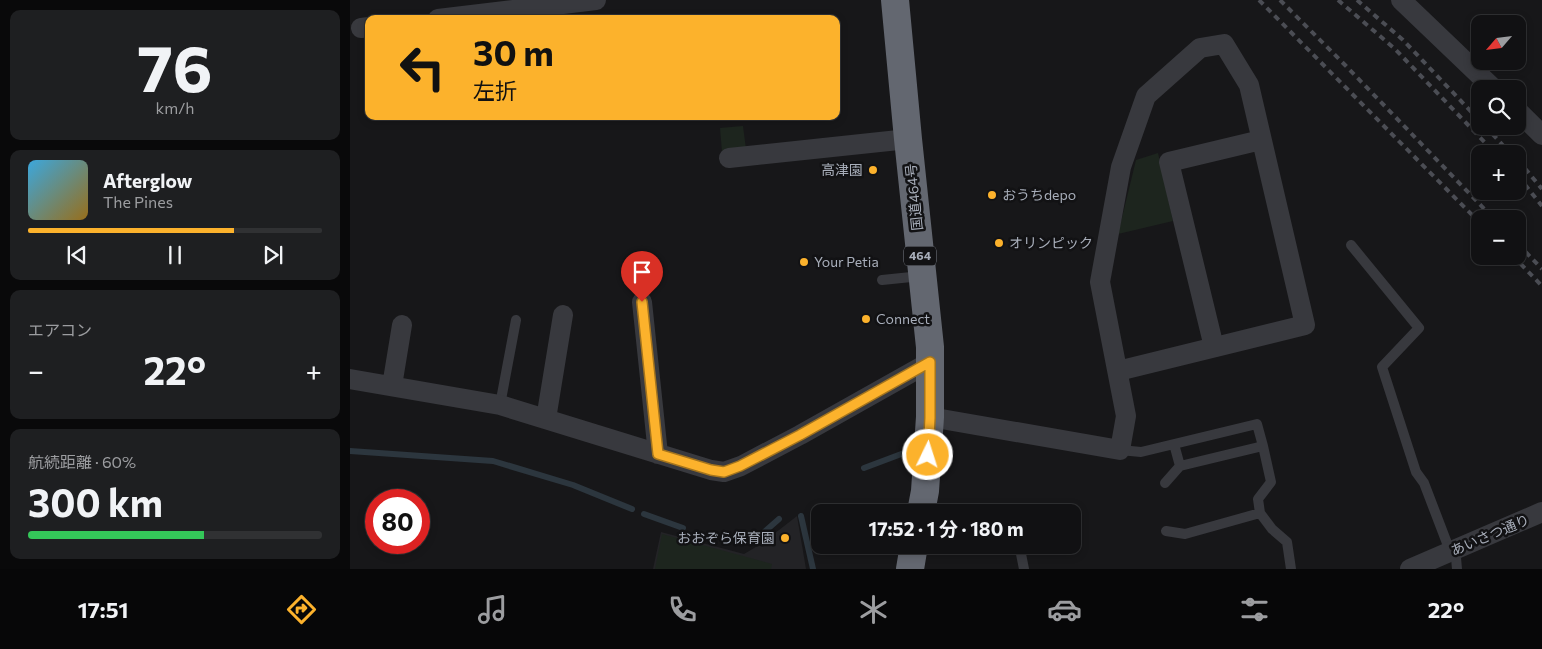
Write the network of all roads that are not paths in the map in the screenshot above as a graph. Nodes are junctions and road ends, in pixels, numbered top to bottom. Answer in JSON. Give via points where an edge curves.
{"nodes":[{"id":1,"x":596,"y":0,"type":"edge"},
{"id":2,"x":895,"y":0,"type":"edge"},
{"id":3,"x":1401,"y":0,"type":"edge"},
{"id":4,"x":471,"y":15,"type":"edge"},
{"id":5,"x":1485,"y":80,"type":"edge"},
{"id":6,"x":1526,"y":119,"type":"edge"},
{"id":7,"x":1542,"y":135,"type":"edge"},
{"id":8,"x":908,"y":139,"type":"junction"},
{"id":9,"x":1261,"y":140,"type":"junction"},
{"id":10,"x":729,"y":158,"type":"dead end"},
{"id":11,"x":1351,"y":245,"type":"dead end"},
{"id":12,"x":922,"y":276,"type":"junction"},
{"id":13,"x":882,"y":280,"type":"dead end"},
{"id":14,"x":642,"y":302,"type":"dead end"},
{"id":15,"x":563,"y":315,"type":"dead end"},
{"id":16,"x":516,"y":320,"type":"dead end"},
{"id":17,"x":402,"y":325,"type":"dead end"},
{"id":18,"x":1214,"y":347,"type":"junction"},
{"id":19,"x":930,"y":362,"type":"junction"},
{"id":20,"x":1118,"y":371,"type":"junction"},
{"id":21,"x":350,"y":379,"type":"edge"},
{"id":22,"x":392,"y":386,"type":"junction"},
{"id":23,"x":500,"y":405,"type":"junction"},
{"id":24,"x":546,"y":418,"type":"junction"},
{"id":25,"x":930,"y":418,"type":"junction"},
{"id":26,"x":1174,"y":444,"type":"junction"},
{"id":27,"x":1263,"y":446,"type":"junction"},
{"id":28,"x":1120,"y":450,"type":"junction"},
{"id":29,"x":658,"y":454,"type":"junction"},
{"id":30,"x":1180,"y":466,"type":"junction"},
{"id":31,"x":1165,"y":483,"type":"dead end"},
{"id":32,"x":923,"y":504,"type":"edge"},
{"id":33,"x":1542,"y":512,"type":"edge"},
{"id":34,"x":1260,"y":513,"type":"junction"},
{"id":35,"x":1166,"y":530,"type":"dead end"},
{"id":36,"x":912,"y":554,"type":"edge"},
{"id":37,"x":1021,"y":554,"type":"edge"},
{"id":38,"x":1454,"y":560,"type":"edge"},
{"id":39,"x":910,"y":569,"type":"edge"},
{"id":40,"x":1024,"y":569,"type":"edge"},
{"id":41,"x":1291,"y":569,"type":"edge"},
{"id":42,"x":1410,"y":569,"type":"edge"}],
"edges":[{"from":1,"to":4,"type":"street"},
{"from":2,"to":8,"type":"highway","name":"国道464号","number":"464"},
{"from":3,"to":5,"type":"street"},
{"from":6,"to":7,"type":"street"},
{"from":8,"to":10,"type":"street"},
{"from":8,"to":12,"type":"highway","name":"国道464号","number":"464"},
{"from":9,"to":18,"type":"street","via":[[1305,325]]},
{"from":9,"to":18,"type":"street","via":[[1169,162]]},
{"from":9,"to":20,"type":"street","via":[[1249,85],[1224,44],[1200,48],[1146,96],[1122,167],[1100,282]]},
{"from":11,"to":38,"type":"lane","via":[[1419,328],[1382,368],[1416,472],[1424,482]]},
{"from":12,"to":13,"type":"lane"},
{"from":12,"to":19,"type":"highway","name":"国道464号","number":"464"},
{"from":14,"to":29,"type":"street"},
{"from":15,"to":24,"type":"street"},
{"from":16,"to":23,"type":"lane"},
{"from":17,"to":22,"type":"street"},
{"from":18,"to":20,"type":"street"},
{"from":19,"to":25,"type":"highway","name":"国道464号","number":"464"},
{"from":19,"to":29,"type":"street","via":[[800,435],[724,472]]},
{"from":20,"to":28,"type":"street","via":[[1126,416]]},
{"from":21,"to":22,"type":"street"},
{"from":22,"to":23,"type":"street"},
{"from":23,"to":24,"type":"street"},
{"from":24,"to":29,"type":"street"},
{"from":25,"to":28,"type":"street"},
{"from":25,"to":32,"type":"highway","name":"国道464号","number":"464"},
{"from":26,"to":27,"type":"lane","via":[[1257,424]]},
{"from":26,"to":28,"type":"lane","via":[[1141,452]]},
{"from":26,"to":30,"type":"lane"},
{"from":27,"to":30,"type":"lane"},
{"from":27,"to":34,"type":"lane","via":[[1271,482],[1258,499]]},
{"from":30,"to":31,"type":"lane"},
{"from":33,"to":38,"type":"street","name":"あいさつ通り"},
{"from":34,"to":35,"type":"lane","via":[[1185,534]]},
{"from":34,"to":41,"type":"lane","via":[[1287,542]]},
{"from":36,"to":39,"type":"highway"},
{"from":37,"to":40,"type":"lane"},
{"from":38,"to":42,"type":"street","name":"あいさつ通り"}]}
